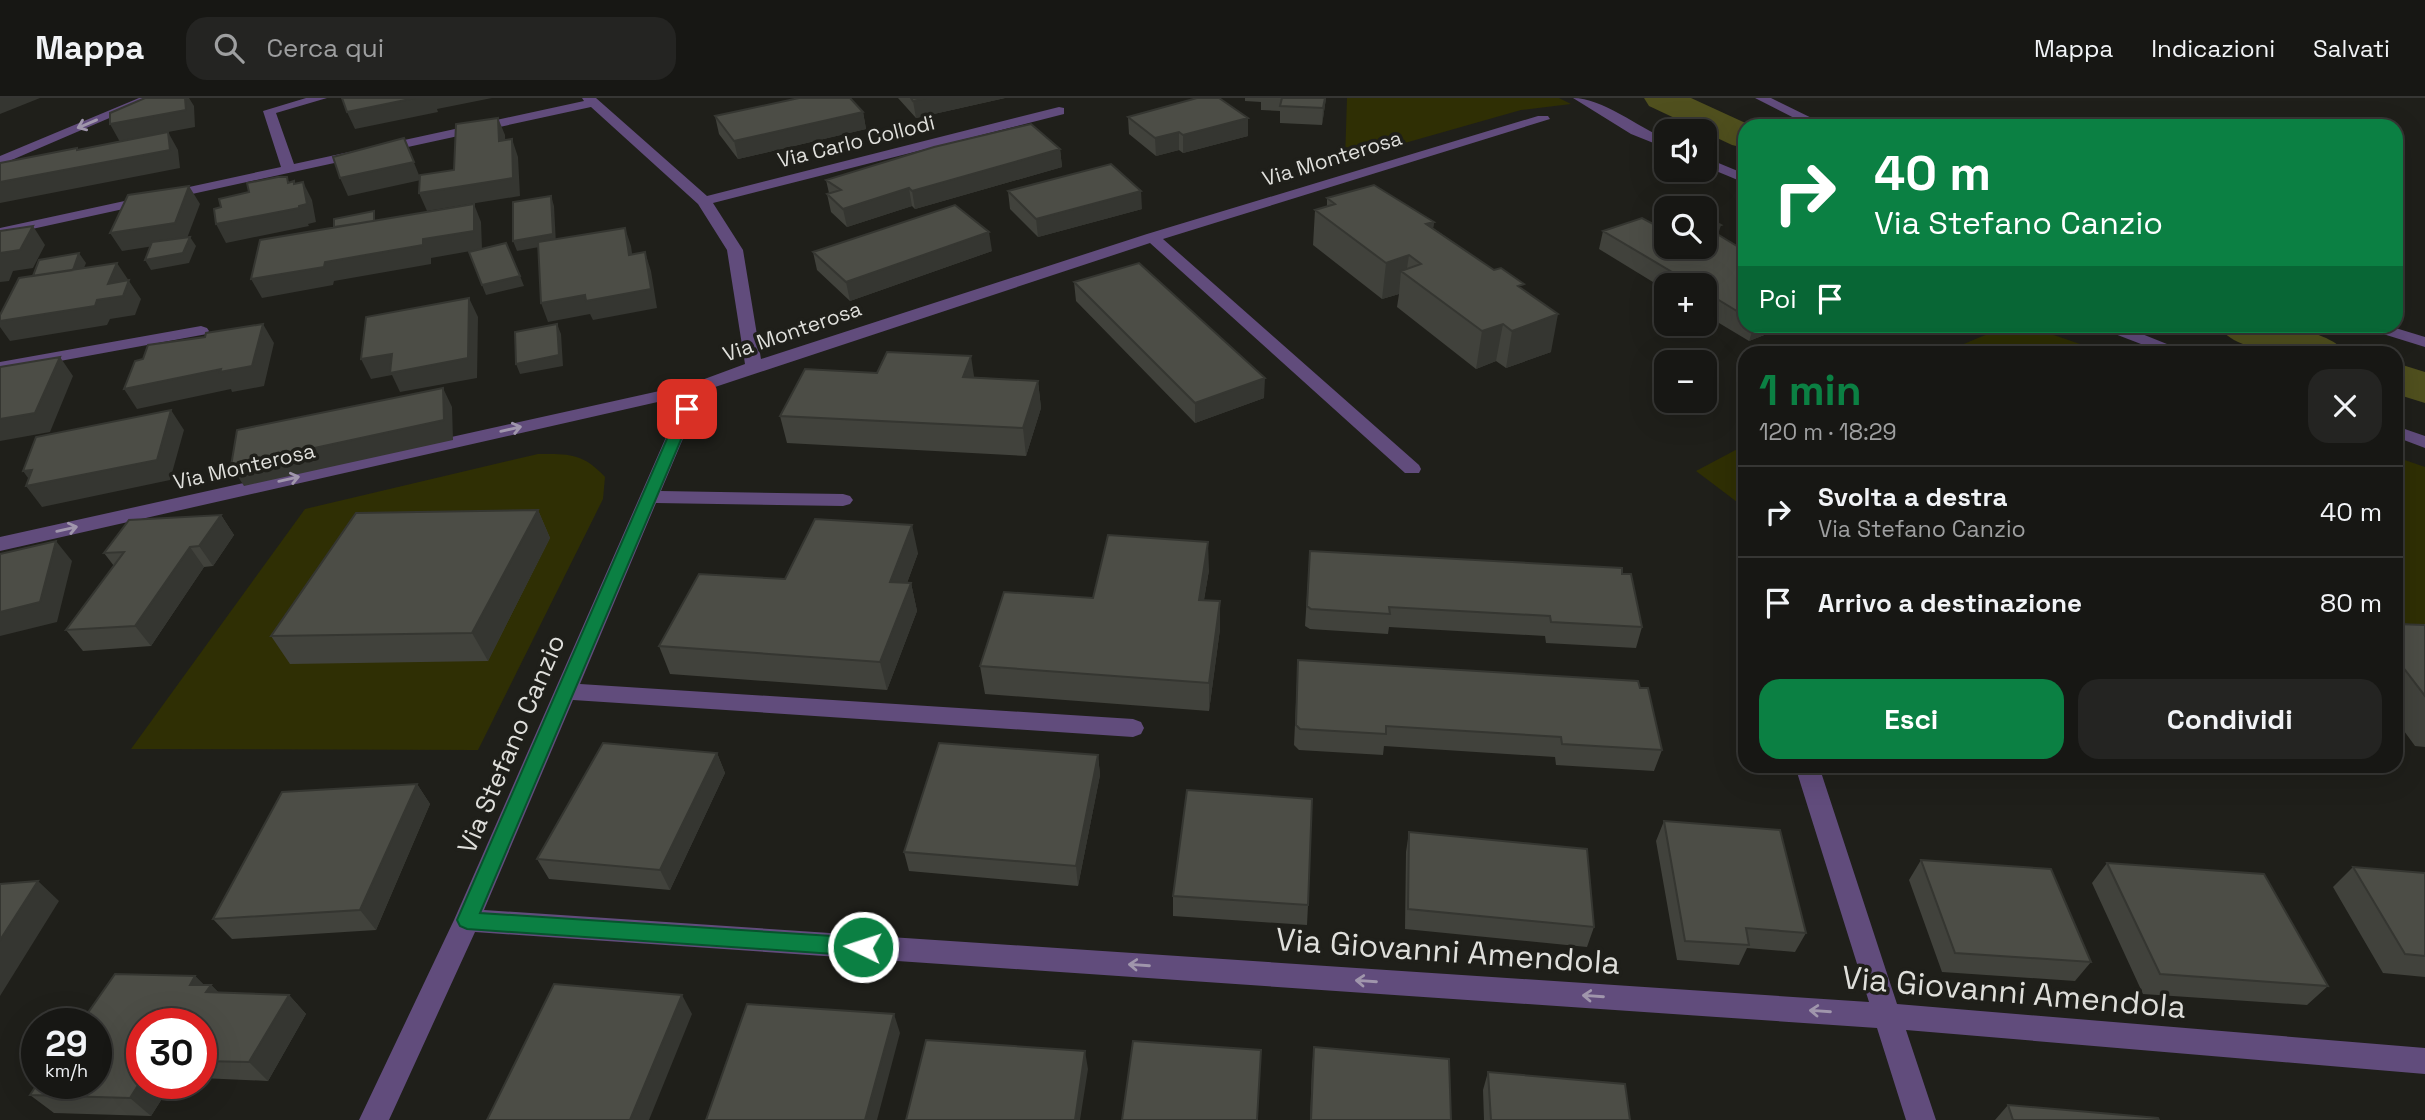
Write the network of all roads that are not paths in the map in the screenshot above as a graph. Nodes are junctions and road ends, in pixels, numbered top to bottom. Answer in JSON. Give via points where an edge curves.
{"nodes":[{"id":1,"x":150,"y":98,"type":"edge"},
{"id":2,"x":321,"y":98,"type":"edge"},
{"id":3,"x":1580,"y":98,"type":"edge"},
{"id":4,"x":1761,"y":98,"type":"edge"},
{"id":5,"x":591,"y":101,"type":"edge"},
{"id":6,"x":1059,"y":111,"type":"dead end"},
{"id":7,"x":1543,"y":119,"type":"dead end"},
{"id":8,"x":1806,"y":119,"type":"edge"},
{"id":9,"x":1654,"y":139,"type":"edge"},
{"id":10,"x":0,"y":161,"type":"edge"},
{"id":11,"x":1717,"y":167,"type":"edge"},
{"id":12,"x":289,"y":170,"type":"junction"},
{"id":13,"x":1738,"y":176,"type":"edge"},
{"id":14,"x":704,"y":201,"type":"junction"},
{"id":15,"x":0,"y":232,"type":"edge"},
{"id":16,"x":1152,"y":237,"type":"junction"},
{"id":17,"x":201,"y":331,"type":"dead end"},
{"id":18,"x":2127,"y":333,"type":"edge"},
{"id":19,"x":2396,"y":333,"type":"edge"},
{"id":20,"x":2425,"y":342,"type":"edge"},
{"id":21,"x":2162,"y":346,"type":"edge"},
{"id":22,"x":754,"y":366,"type":"junction"},
{"id":23,"x":0,"y":367,"type":"edge"},
{"id":24,"x":696,"y":388,"type":"junction"},
{"id":25,"x":2403,"y":434,"type":"edge"},
{"id":26,"x":2425,"y":442,"type":"edge"},
{"id":27,"x":1412,"y":469,"type":"dead end"},
{"id":28,"x":648,"y":496,"type":"junction"},
{"id":29,"x":843,"y":500,"type":"dead end"},
{"id":30,"x":0,"y":544,"type":"edge"},
{"id":31,"x":564,"y":691,"type":"junction"},
{"id":32,"x":1133,"y":728,"type":"dead end"},
{"id":33,"x":1809,"y":773,"type":"edge"},
{"id":34,"x":467,"y":920,"type":"junction"},
{"id":35,"x":1888,"y":1016,"type":"junction"},
{"id":36,"x":2425,"y":1061,"type":"edge"},
{"id":37,"x":374,"y":1120,"type":"edge"},
{"id":38,"x":1921,"y":1120,"type":"edge"}],
"edges":[{"from":1,"to":10,"type":"street","one_way":true},
{"from":2,"to":12,"type":"street","via":[[269,111]]},
{"from":3,"to":9,"type":"street"},
{"from":4,"to":8,"type":"street"},
{"from":5,"to":12,"type":"street"},
{"from":5,"to":14,"type":"street"},
{"from":6,"to":14,"type":"street","name":"Via Carlo Collodi"},
{"from":7,"to":16,"type":"street","name":"Via Monterosa"},
{"from":11,"to":13,"type":"street"},
{"from":12,"to":15,"type":"street"},
{"from":14,"to":22,"type":"street","via":[[735,250]]},
{"from":16,"to":22,"type":"street","name":"Via Monterosa"},
{"from":16,"to":27,"type":"street"},
{"from":17,"to":23,"type":"street"},
{"from":18,"to":21,"type":"street"},
{"from":19,"to":20,"type":"street"},
{"from":22,"to":24,"type":"street","name":"Via Monterosa"},
{"from":24,"to":28,"type":"street","name":"Via Stefano Canzio"},
{"from":30,"to":24,"type":"street","name":"Via Monterosa","one_way":true},
{"from":25,"to":26,"type":"street"},
{"from":28,"to":29,"type":"street"},
{"from":28,"to":31,"type":"street","name":"Via Stefano Canzio"},
{"from":31,"to":32,"type":"street"},
{"from":31,"to":34,"type":"street","name":"Via Stefano Canzio"},
{"from":33,"to":35,"type":"street"},
{"from":35,"to":34,"type":"street","name":"Via Giovanni Amendola","one_way":true},
{"from":34,"to":37,"type":"street","name":"Via Stefano Canzio"},
{"from":35,"to":36,"type":"street","name":"Via Giovanni Amendola"},
{"from":35,"to":38,"type":"street"}]}
